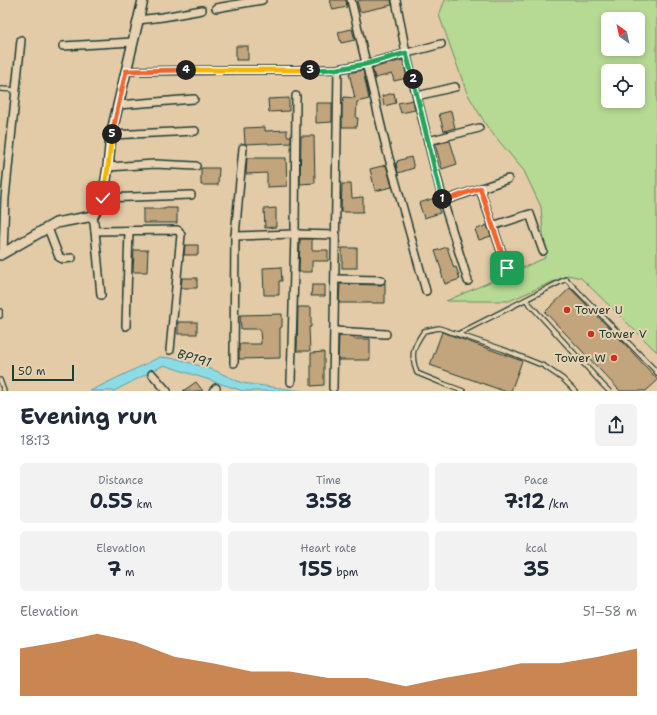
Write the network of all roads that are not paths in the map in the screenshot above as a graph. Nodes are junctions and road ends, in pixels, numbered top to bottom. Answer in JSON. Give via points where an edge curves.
{"nodes":[{"id":1,"x":142,"y":0,"type":"edge"},
{"id":2,"x":262,"y":0,"type":"edge"},
{"id":3,"x":351,"y":0,"type":"edge"},
{"id":4,"x":396,"y":0,"type":"edge"},
{"id":5,"x":216,"y":8,"type":"dead end"},
{"id":6,"x":202,"y":10,"type":"dead end"},
{"id":7,"x":138,"y":20,"type":"junction"},
{"id":8,"x":21,"y":40,"type":"dead end"},
{"id":9,"x":133,"y":42,"type":"junction"},
{"id":10,"x":441,"y":44,"type":"dead end"},
{"id":11,"x":63,"y":46,"type":"dead end"},
{"id":12,"x":406,"y":53,"type":"junction"},
{"id":13,"x":366,"y":64,"type":"junction"},
{"id":14,"x":338,"y":69,"type":"junction"},
{"id":15,"x":126,"y":71,"type":"junction"},
{"id":16,"x":455,"y":87,"type":"dead end"},
{"id":17,"x":1,"y":89,"type":"edge"},
{"id":18,"x":16,"y":90,"type":"junction"},
{"id":19,"x":296,"y":96,"type":"dead end"},
{"id":20,"x":417,"y":96,"type":"junction"},
{"id":21,"x":194,"y":99,"type":"dead end"},
{"id":22,"x":118,"y":104,"type":"junction"},
{"id":23,"x":479,"y":128,"type":"dead end"},
{"id":24,"x":195,"y":131,"type":"dead end"},
{"id":25,"x":111,"y":135,"type":"junction"},
{"id":26,"x":428,"y":141,"type":"junction"},
{"id":27,"x":243,"y":148,"type":"dead end"},
{"id":28,"x":196,"y":166,"type":"dead end"},
{"id":29,"x":108,"y":167,"type":"junction"},
{"id":30,"x":508,"y":180,"type":"dead end"},
{"id":31,"x":480,"y":188,"type":"junction"},
{"id":32,"x":191,"y":195,"type":"dead end"},
{"id":33,"x":103,"y":198,"type":"junction"},
{"id":34,"x":443,"y":201,"type":"junction"},
{"id":35,"x":93,"y":216,"type":"junction"},
{"id":36,"x":492,"y":226,"type":"junction"},
{"id":37,"x":48,"y":228,"type":"junction"},
{"id":38,"x":129,"y":231,"type":"junction"},
{"id":39,"x":95,"y":232,"type":"junction"},
{"id":40,"x":295,"y":234,"type":"junction"},
{"id":41,"x":336,"y":235,"type":"junction"},
{"id":42,"x":235,"y":236,"type":"junction"},
{"id":43,"x":543,"y":251,"type":"dead end"},
{"id":44,"x":2,"y":254,"type":"edge"},
{"id":45,"x":72,"y":258,"type":"dead end"},
{"id":46,"x":507,"y":268,"type":"dead end"},
{"id":47,"x":335,"y":279,"type":"junction"},
{"id":48,"x":381,"y":280,"type":"dead end"},
{"id":49,"x":468,"y":281,"type":"dead end"},
{"id":50,"x":426,"y":291,"type":"dead end"},
{"id":51,"x":101,"y":295,"type":"dead end"},
{"id":52,"x":526,"y":300,"type":"junction"},
{"id":53,"x":0,"y":311,"type":"edge"},
{"id":54,"x":0,"y":316,"type":"edge"},
{"id":55,"x":126,"y":326,"type":"dead end"},
{"id":56,"x":334,"y":331,"type":"junction"},
{"id":57,"x":386,"y":334,"type":"dead end"},
{"id":58,"x":458,"y":334,"type":"junction"},
{"id":59,"x":170,"y":350,"type":"dead end"},
{"id":60,"x":234,"y":363,"type":"dead end"},
{"id":61,"x":657,"y":373,"type":"edge"},
{"id":62,"x":152,"y":374,"type":"dead end"},
{"id":63,"x":0,"y":380,"type":"edge"},
{"id":64,"x":291,"y":382,"type":"dead end"},
{"id":65,"x":333,"y":388,"type":"dead end"},
{"id":66,"x":4,"y":391,"type":"edge"},
{"id":67,"x":167,"y":391,"type":"edge"},
{"id":68,"x":463,"y":391,"type":"edge"},
{"id":69,"x":575,"y":391,"type":"edge"},
{"id":70,"x":610,"y":391,"type":"edge"}],
"edges":[{"from":1,"to":7,"type":"street"},
{"from":2,"to":5,"type":"street"},
{"from":3,"to":13,"type":"street"},
{"from":4,"to":12,"type":"street"},
{"from":6,"to":7,"type":"street"},
{"from":7,"to":9,"type":"street"},
{"from":8,"to":18,"type":"street"},
{"from":9,"to":11,"type":"street"},
{"from":9,"to":15,"type":"street"},
{"from":10,"to":12,"type":"street"},
{"from":12,"to":13,"type":"street"},
{"from":12,"to":20,"type":"street"},
{"from":13,"to":14,"type":"street"},
{"from":13,"to":50,"type":"street"},
{"from":14,"to":15,"type":"street"},
{"from":14,"to":41,"type":"street"},
{"from":15,"to":22,"type":"street"},
{"from":16,"to":20,"type":"street"},
{"from":17,"to":18,"type":"lane"},
{"from":18,"to":44,"type":"street"},
{"from":19,"to":40,"type":"street"},
{"from":20,"to":26,"type":"street"},
{"from":21,"to":22,"type":"street"},
{"from":22,"to":25,"type":"street"},
{"from":23,"to":26,"type":"street"},
{"from":24,"to":25,"type":"street"},
{"from":25,"to":29,"type":"street"},
{"from":26,"to":34,"type":"street"},
{"from":27,"to":42,"type":"street"},
{"from":28,"to":29,"type":"street","via":[[155,164]]},
{"from":29,"to":33,"type":"street"},
{"from":30,"to":31,"type":"street"},
{"from":31,"to":34,"type":"street"},
{"from":31,"to":36,"type":"street"},
{"from":32,"to":33,"type":"street"},
{"from":33,"to":35,"type":"street"},
{"from":34,"to":49,"type":"street"},
{"from":35,"to":37,"type":"street","via":[[56,223]]},
{"from":35,"to":39,"type":"street"},
{"from":36,"to":43,"type":"street","via":[[530,214]]},
{"from":36,"to":46,"type":"street"},
{"from":37,"to":44,"type":"street"},
{"from":37,"to":45,"type":"street","via":[[59,257]]},
{"from":38,"to":39,"type":"street"},
{"from":38,"to":55,"type":"street"},
{"from":38,"to":59,"type":"street","via":[[177,230],[181,235]]},
{"from":39,"to":51,"type":"street"},
{"from":40,"to":41,"type":"street"},
{"from":40,"to":42,"type":"street"},
{"from":40,"to":64,"type":"street"},
{"from":41,"to":47,"type":"street"},
{"from":42,"to":60,"type":"street"},
{"from":47,"to":48,"type":"street"},
{"from":47,"to":56,"type":"street"},
{"from":52,"to":58,"type":"lane"},
{"from":52,"to":61,"type":"lane","via":[[566,279]]},
{"from":52,"to":70,"type":"lane"},
{"from":53,"to":54,"type":"lane"},
{"from":56,"to":57,"type":"street"},
{"from":56,"to":65,"type":"street"},
{"from":58,"to":68,"type":"lane","via":[[438,328],[424,331],[413,353],[413,364],[417,373]]},
{"from":58,"to":69,"type":"lane","via":[[544,366]]},
{"from":62,"to":67,"type":"street"},
{"from":63,"to":66,"type":"lane"}]}
